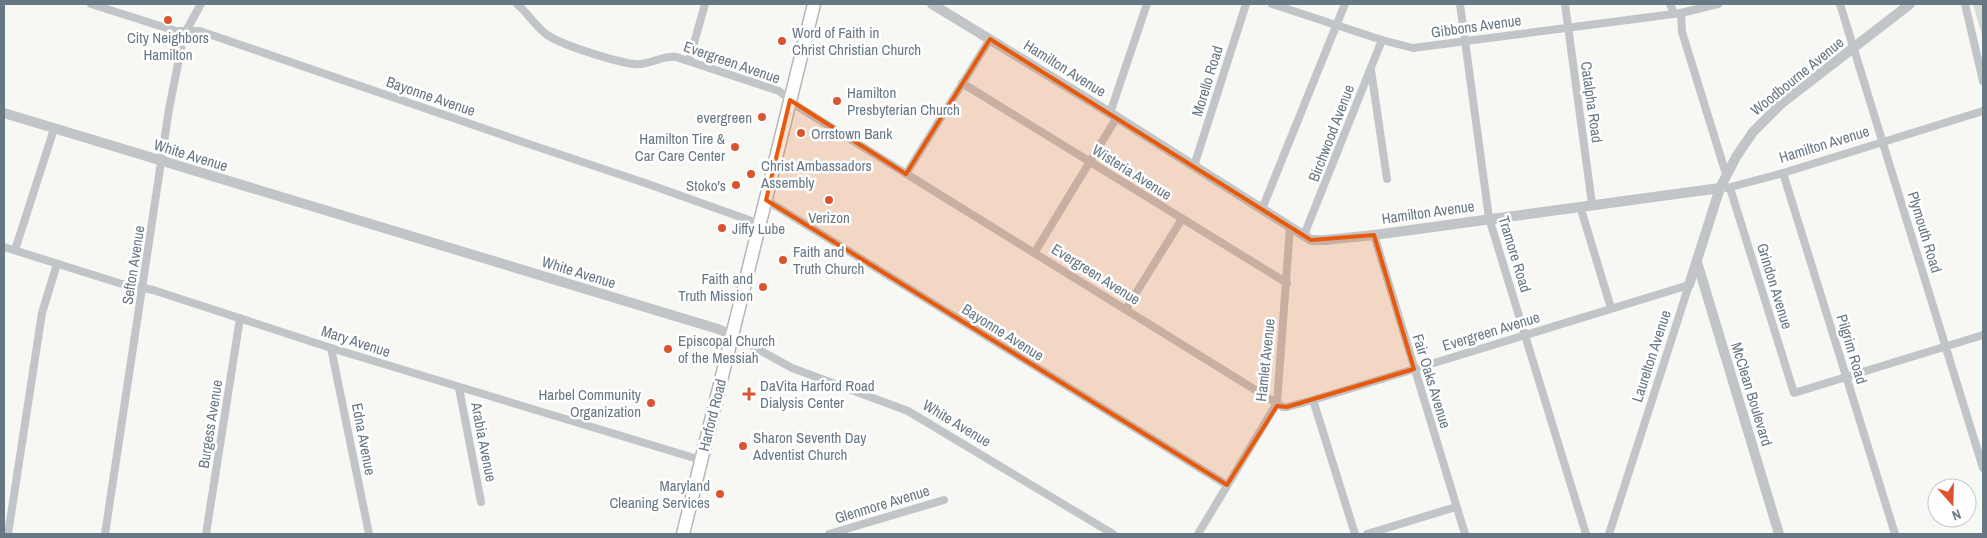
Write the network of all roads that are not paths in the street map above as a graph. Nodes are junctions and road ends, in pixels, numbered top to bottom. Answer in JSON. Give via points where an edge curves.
{"nodes":[{"id":1,"x":91,"y":4,"type":"edge"},
{"id":2,"x":201,"y":4,"type":"edge"},
{"id":3,"x":517,"y":4,"type":"edge"},
{"id":4,"x":705,"y":4,"type":"edge"},
{"id":5,"x":814,"y":4,"type":"edge"},
{"id":6,"x":932,"y":4,"type":"edge"},
{"id":7,"x":1146,"y":4,"type":"edge"},
{"id":8,"x":1246,"y":4,"type":"edge"},
{"id":9,"x":1272,"y":4,"type":"edge"},
{"id":10,"x":1345,"y":4,"type":"edge"},
{"id":11,"x":1460,"y":4,"type":"edge"},
{"id":12,"x":1565,"y":4,"type":"edge"},
{"id":13,"x":1670,"y":4,"type":"edge"},
{"id":14,"x":1718,"y":4,"type":"edge"},
{"id":15,"x":1840,"y":4,"type":"edge"},
{"id":16,"x":1910,"y":4,"type":"edge"},
{"id":17,"x":1965,"y":4,"type":"edge"},
{"id":18,"x":1678,"y":13,"type":"junction"},
{"id":19,"x":1336,"y":25,"type":"junction"},
{"id":20,"x":1568,"y":27,"type":"junction"},
{"id":21,"x":186,"y":31,"type":"junction"},
{"id":22,"x":990,"y":39,"type":"junction"},
{"id":23,"x":1382,"y":40,"type":"junction"},
{"id":24,"x":1466,"y":41,"type":"junction"},
{"id":25,"x":1854,"y":48,"type":"junction"},
{"id":26,"x":689,"y":61,"type":"junction"},
{"id":27,"x":1371,"y":70,"type":"junction"},
{"id":28,"x":1983,"y":81,"type":"edge"},
{"id":29,"x":962,"y":83,"type":"junction"},
{"id":30,"x":790,"y":100,"type":"junction"},
{"id":31,"x":1983,"y":111,"type":"edge"},
{"id":32,"x":4,"y":114,"type":"edge"},
{"id":33,"x":1113,"y":115,"type":"junction"},
{"id":34,"x":54,"y":129,"type":"junction"},
{"id":35,"x":1884,"y":142,"type":"junction"},
{"id":36,"x":1090,"y":161,"type":"junction"},
{"id":37,"x":163,"y":162,"type":"junction"},
{"id":38,"x":1194,"y":166,"type":"junction"},
{"id":39,"x":1783,"y":173,"type":"junction"},
{"id":40,"x":906,"y":174,"type":"junction"},
{"id":41,"x":1726,"y":174,"type":"junction"},
{"id":42,"x":1387,"y":179,"type":"dead end"},
{"id":43,"x":1725,"y":188,"type":"junction"},
{"id":44,"x":766,"y":200,"type":"junction"},
{"id":45,"x":1592,"y":204,"type":"junction"},
{"id":46,"x":1580,"y":206,"type":"junction"},
{"id":47,"x":1262,"y":209,"type":"junction"},
{"id":48,"x":1489,"y":218,"type":"junction"},
{"id":49,"x":1182,"y":220,"type":"junction"},
{"id":50,"x":760,"y":224,"type":"junction"},
{"id":51,"x":1290,"y":228,"type":"junction"},
{"id":52,"x":1304,"y":235,"type":"junction"},
{"id":53,"x":1374,"y":235,"type":"junction"},
{"id":54,"x":4,"y":247,"type":"edge"},
{"id":55,"x":15,"y":250,"type":"junction"},
{"id":56,"x":1034,"y":252,"type":"junction"},
{"id":57,"x":1697,"y":262,"type":"junction"},
{"id":58,"x":57,"y":264,"type":"junction"},
{"id":59,"x":1286,"y":283,"type":"junction"},
{"id":60,"x":1690,"y":285,"type":"junction"},
{"id":61,"x":143,"y":287,"type":"junction"},
{"id":62,"x":1612,"y":308,"type":"junction"},
{"id":63,"x":1126,"y":309,"type":"junction"},
{"id":64,"x":240,"y":318,"type":"junction"},
{"id":65,"x":1524,"y":335,"type":"junction"},
{"id":66,"x":732,"y":336,"type":"junction"},
{"id":67,"x":1983,"y":336,"type":"edge"},
{"id":68,"x":1946,"y":347,"type":"junction"},
{"id":69,"x":331,"y":348,"type":"junction"},
{"id":70,"x":1414,"y":369,"type":"junction"},
{"id":71,"x":1846,"y":377,"type":"junction"},
{"id":72,"x":459,"y":388,"type":"junction"},
{"id":73,"x":1314,"y":400,"type":"junction"},
{"id":74,"x":1277,"y":403,"type":"junction"},
{"id":75,"x":701,"y":460,"type":"junction"},
{"id":76,"x":1983,"y":468,"type":"edge"},
{"id":77,"x":1227,"y":485,"type":"junction"},
{"id":78,"x":944,"y":500,"type":"dead end"},
{"id":79,"x":481,"y":502,"type":"dead end"},
{"id":80,"x":1456,"y":507,"type":"junction"},
{"id":81,"x":8,"y":534,"type":"edge"},
{"id":82,"x":106,"y":534,"type":"edge"},
{"id":83,"x":206,"y":534,"type":"edge"},
{"id":84,"x":369,"y":534,"type":"edge"},
{"id":85,"x":683,"y":534,"type":"edge"},
{"id":86,"x":829,"y":534,"type":"edge"},
{"id":87,"x":1113,"y":534,"type":"edge"},
{"id":88,"x":1198,"y":534,"type":"edge"},
{"id":89,"x":1355,"y":534,"type":"edge"},
{"id":90,"x":1367,"y":534,"type":"edge"},
{"id":91,"x":1465,"y":534,"type":"edge"},
{"id":92,"x":1586,"y":534,"type":"edge"},
{"id":93,"x":1609,"y":534,"type":"edge"},
{"id":94,"x":1778,"y":534,"type":"edge"},
{"id":95,"x":1895,"y":534,"type":"edge"}],
"edges":[{"from":1,"to":21,"type":"street","name":"Bayonne Avenue","via":[[176,31]]},
{"from":2,"to":21,"type":"street","name":"Sefton Avenue"},
{"from":3,"to":26,"type":"street","name":"Evergreen Avenue","via":[[546,34],[571,45],[635,64],[670,56]]},
{"from":4,"to":26,"type":"street"},
{"from":5,"to":30,"type":"main road","name":"Harford Road"},
{"from":6,"to":22,"type":"street","name":"Hamilton Avenue"},
{"from":7,"to":33,"type":"street"},
{"from":8,"to":38,"type":"street","name":"Morello Road"},
{"from":9,"to":19,"type":"street","name":"Gibbons Avenue"},
{"from":10,"to":19,"type":"street"},
{"from":11,"to":24,"type":"street","name":"Tramore Road"},
{"from":12,"to":20,"type":"street","name":"Catalpha Road"},
{"from":13,"to":18,"type":"street"},
{"from":14,"to":18,"type":"street","name":"Gibbons Avenue"},
{"from":15,"to":25,"type":"street","name":"Plymouth Road"},
{"from":16,"to":25,"type":"street","name":"Woodbourne Avenue"},
{"from":17,"to":28,"type":"street"},
{"from":18,"to":20,"type":"street","name":"Gibbons Avenue"},
{"from":18,"to":41,"type":"street"},
{"from":19,"to":23,"type":"street","name":"Gibbons Avenue"},
{"from":19,"to":47,"type":"street"},
{"from":20,"to":24,"type":"street","name":"Gibbons Avenue"},
{"from":20,"to":45,"type":"street","name":"Catalpha Road"},
{"from":21,"to":37,"type":"street","name":"Sefton Avenue","via":[[169,110]]},
{"from":21,"to":50,"type":"street","name":"Bayonne Avenue","via":[[200,31]]},
{"from":22,"to":29,"type":"street"},
{"from":22,"to":33,"type":"street","name":"Hamilton Avenue"},
{"from":23,"to":24,"type":"street","name":"Gibbons Avenue","via":[[1413,48]]},
{"from":23,"to":27,"type":"street","name":"Birchwood Avenue"},
{"from":24,"to":48,"type":"street","name":"Tramore Road"},
{"from":25,"to":35,"type":"street","name":"Plymouth Road"},
{"from":25,"to":41,"type":"street","name":"Woodbourne Avenue","via":[[1764,120]]},
{"from":26,"to":30,"type":"street","name":"Evergreen Avenue","via":[[779,91]]},
{"from":27,"to":42,"type":"street"},
{"from":27,"to":52,"type":"street","name":"Birchwood Avenue"},
{"from":29,"to":36,"type":"street","name":"Wisteria Avenue"},
{"from":29,"to":40,"type":"street"},
{"from":30,"to":40,"type":"street","name":"Evergreen Avenue"},
{"from":30,"to":44,"type":"main road","name":"Harford Road"},
{"from":31,"to":35,"type":"street","name":"Hamilton Avenue"},
{"from":32,"to":34,"type":"street","name":"White Avenue"},
{"from":33,"to":36,"type":"street"},
{"from":33,"to":38,"type":"street","name":"Hamilton Avenue"},
{"from":34,"to":37,"type":"street","name":"White Avenue"},
{"from":34,"to":55,"type":"street"},
{"from":35,"to":39,"type":"street","name":"Hamilton Avenue"},
{"from":35,"to":68,"type":"street","name":"Plymouth Road"},
{"from":36,"to":49,"type":"street","name":"Wisteria Avenue"},
{"from":36,"to":56,"type":"street"},
{"from":37,"to":61,"type":"street","name":"Sefton Avenue"},
{"from":37,"to":66,"type":"street","name":"White Avenue","via":[[712,327]]},
{"from":38,"to":47,"type":"street","name":"Hamilton Avenue"},
{"from":39,"to":43,"type":"street","name":"Hamilton Avenue"},
{"from":39,"to":71,"type":"street","name":"Pilgrim Road"},
{"from":40,"to":56,"type":"street","name":"Evergreen Avenue"},
{"from":41,"to":43,"type":"street","name":"Woodbourne Avenue"},
{"from":43,"to":45,"type":"street","name":"Hamilton Avenue"},
{"from":43,"to":57,"type":"street","name":"Laurelton Avenue"},
{"from":43,"to":71,"type":"street","name":"Grindon Avenue","via":[[1794,393]]},
{"from":44,"to":50,"type":"main road","name":"Harford Road"},
{"from":44,"to":77,"type":"street","name":"Bayonne Avenue"},
{"from":45,"to":46,"type":"street","name":"Hamilton Avenue"},
{"from":46,"to":48,"type":"street","name":"Hamilton Avenue"},
{"from":46,"to":62,"type":"street"},
{"from":47,"to":51,"type":"street","name":"Hamilton Avenue"},
{"from":48,"to":53,"type":"street","name":"Hamilton Avenue"},
{"from":48,"to":65,"type":"street","name":"Tramore Road"},
{"from":49,"to":59,"type":"street","name":"Wisteria Avenue"},
{"from":49,"to":63,"type":"street"},
{"from":50,"to":66,"type":"main road","name":"Harford Road"},
{"from":51,"to":52,"type":"street","name":"Hamilton Avenue"},
{"from":51,"to":59,"type":"street","name":"Hamlet Avenue"},
{"from":52,"to":53,"type":"street","name":"Hamilton Avenue","via":[[1317,241]]},
{"from":53,"to":70,"type":"street","name":"Fair Oaks Avenue"},
{"from":54,"to":55,"type":"street","name":"Mary Avenue"},
{"from":55,"to":58,"type":"street","name":"Mary Avenue"},
{"from":56,"to":63,"type":"street","name":"Evergreen Avenue"},
{"from":57,"to":60,"type":"street","name":"Laurelton Avenue"},
{"from":57,"to":94,"type":"street","name":"McClean Boulevard"},
{"from":58,"to":61,"type":"street","name":"Mary Avenue","via":[[122,284]]},
{"from":58,"to":81,"type":"street","via":[[42,313]]},
{"from":59,"to":74,"type":"street","name":"Hamlet Avenue"},
{"from":60,"to":62,"type":"street","name":"Evergreen Avenue"},
{"from":60,"to":93,"type":"street","name":"Laurelton Avenue"},
{"from":61,"to":64,"type":"street","name":"Mary Avenue"},
{"from":61,"to":82,"type":"street","name":"Sefton Avenue"},
{"from":62,"to":65,"type":"street","name":"Evergreen Avenue"},
{"from":63,"to":74,"type":"street","name":"Evergreen Avenue"},
{"from":64,"to":69,"type":"street","name":"Mary Avenue"},
{"from":64,"to":83,"type":"street","name":"Burgess Avenue"},
{"from":65,"to":70,"type":"street","name":"Evergreen Avenue"},
{"from":65,"to":92,"type":"street","name":"Tramore Road"},
{"from":66,"to":75,"type":"main road","name":"Harford Road"},
{"from":66,"to":87,"type":"street","name":"White Avenue","via":[[792,368],[908,411]]},
{"from":67,"to":68,"type":"street"},
{"from":68,"to":71,"type":"street"},
{"from":68,"to":76,"type":"street","name":"Plymouth Road"},
{"from":69,"to":72,"type":"street","name":"Mary Avenue"},
{"from":69,"to":84,"type":"street","name":"Edna Avenue"},
{"from":70,"to":73,"type":"street","name":"Evergreen Avenue"},
{"from":70,"to":80,"type":"street","name":"Fair Oaks Avenue"},
{"from":71,"to":95,"type":"street","name":"Pilgrim Road"},
{"from":72,"to":75,"type":"street","name":"Mary Avenue"},
{"from":72,"to":79,"type":"street","name":"Arabia Avenue"},
{"from":73,"to":74,"type":"street","name":"Evergreen Avenue","via":[[1288,407]]},
{"from":73,"to":89,"type":"street"},
{"from":74,"to":77,"type":"street","name":"Hamlet Avenue"},
{"from":75,"to":85,"type":"main road","name":"Harford Road"},
{"from":77,"to":88,"type":"street","name":"Hamlet Avenue"},
{"from":78,"to":86,"type":"street","name":"Glenmore Avenue"},
{"from":80,"to":90,"type":"street"},
{"from":80,"to":91,"type":"street","name":"Fair Oaks Avenue"}]}
